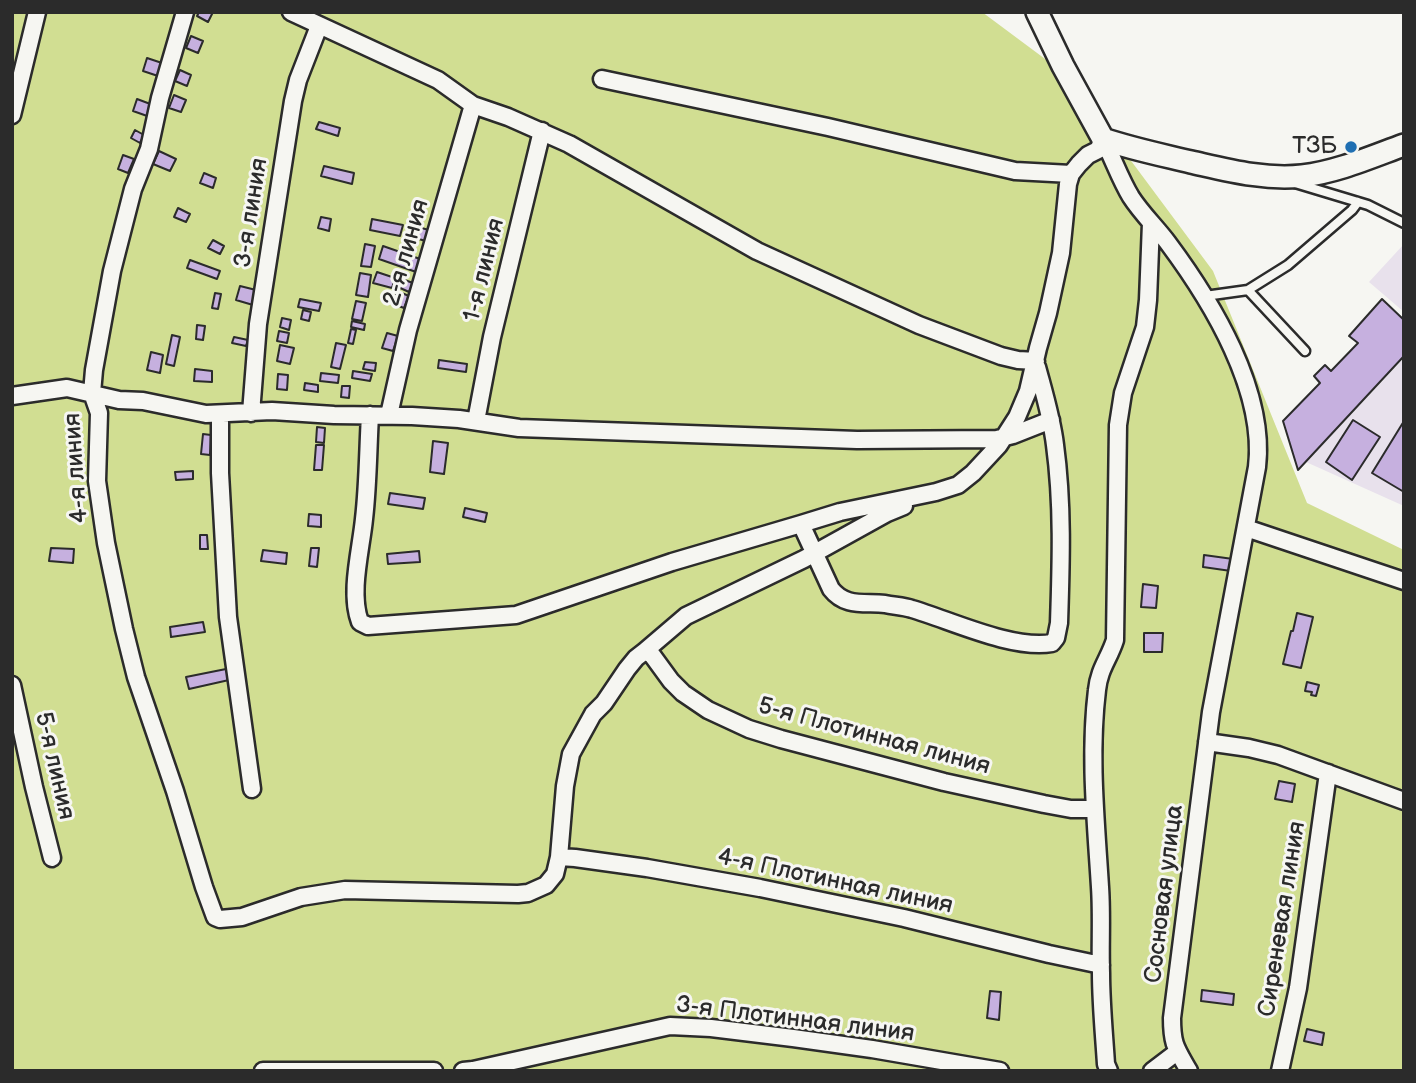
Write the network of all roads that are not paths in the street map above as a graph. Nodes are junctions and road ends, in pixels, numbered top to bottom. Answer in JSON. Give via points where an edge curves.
{"nodes":[{"id":1,"x":37,"y":12,"type":"edge"},
{"id":2,"x":185,"y":12,"type":"edge"},
{"id":3,"x":292,"y":12,"type":"edge"},
{"id":4,"x":1037,"y":12,"type":"edge"},
{"id":5,"x":319,"y":26,"type":"junction"},
{"id":6,"x":602,"y":79,"type":"dead end"},
{"id":7,"x":473,"y":105,"type":"junction"},
{"id":8,"x":12,"y":115,"type":"edge"},
{"id":9,"x":542,"y":131,"type":"junction"},
{"id":10,"x":1103,"y":139,"type":"junction"},
{"id":11,"x":1404,"y":145,"type":"edge"},
{"id":12,"x":1071,"y":174,"type":"junction"},
{"id":13,"x":1280,"y":177,"type":"junction"},
{"id":14,"x":1358,"y":202,"type":"junction"},
{"id":15,"x":1151,"y":223,"type":"junction"},
{"id":16,"x":1404,"y":223,"type":"edge"},
{"id":17,"x":1248,"y":290,"type":"junction"},
{"id":18,"x":1205,"y":296,"type":"junction"},
{"id":19,"x":1305,"y":351,"type":"dead end"},
{"id":20,"x":1036,"y":361,"type":"junction"},
{"id":21,"x":92,"y":393,"type":"junction"},
{"id":22,"x":12,"y":396,"type":"edge"},
{"id":23,"x":251,"y":412,"type":"junction"},
{"id":24,"x":220,"y":414,"type":"junction"},
{"id":25,"x":370,"y":415,"type":"junction"},
{"id":26,"x":389,"y":415,"type":"junction"},
{"id":27,"x":1051,"y":420,"type":"junction"},
{"id":28,"x":476,"y":421,"type":"junction"},
{"id":29,"x":1005,"y":437,"type":"junction"},
{"id":30,"x":936,"y":492,"type":"junction"},
{"id":31,"x":800,"y":524,"type":"junction"},
{"id":32,"x":1246,"y":528,"type":"junction"},
{"id":33,"x":814,"y":554,"type":"junction"},
{"id":34,"x":1404,"y":581,"type":"edge"},
{"id":35,"x":645,"y":651,"type":"junction"},
{"id":36,"x":12,"y":685,"type":"edge"},
{"id":37,"x":1208,"y":742,"type":"junction"},
{"id":38,"x":1328,"y":773,"type":"junction"},
{"id":39,"x":252,"y":789,"type":"dead end"},
{"id":40,"x":1404,"y":801,"type":"edge"},
{"id":41,"x":1095,"y":809,"type":"junction"},
{"id":42,"x":559,"y":857,"type":"junction"},
{"id":43,"x":52,"y":858,"type":"dead end"},
{"id":44,"x":1101,"y":965,"type":"junction"},
{"id":45,"x":1177,"y":1052,"type":"junction"},
{"id":46,"x":263,"y":1071,"type":"edge"},
{"id":47,"x":434,"y":1071,"type":"edge"},
{"id":48,"x":463,"y":1071,"type":"edge"},
{"id":49,"x":1000,"y":1071,"type":"edge"},
{"id":50,"x":1109,"y":1071,"type":"edge"},
{"id":51,"x":1152,"y":1071,"type":"edge"},
{"id":52,"x":1189,"y":1071,"type":"edge"},
{"id":53,"x":1280,"y":1071,"type":"edge"}],
"edges":[{"from":1,"to":8,"type":"street"},
{"from":2,"to":21,"type":"street","name":"4-я линия","via":[[113,271]]},
{"from":3,"to":5,"type":"street"},
{"from":4,"to":10,"type":"main road"},
{"from":5,"to":7,"type":"street","via":[[438,80]]},
{"from":5,"to":23,"type":"street","name":"3-я линия","via":[[293,100],[258,324]]},
{"from":6,"to":12,"type":"street","via":[[1015,171]]},
{"from":7,"to":9,"type":"street"},
{"from":7,"to":26,"type":"street","name":"2-я линия","via":[[408,330]]},
{"from":9,"to":20,"type":"street","via":[[757,251],[919,325],[1001,356]]},
{"from":9,"to":28,"type":"street","name":"1-я линия"},
{"from":10,"to":12,"type":"street","via":[[1098,150]]},
{"from":10,"to":13,"type":"main road","via":[[1241,173]]},
{"from":10,"to":15,"type":"street","name":"Сосновая улица","via":[[1129,194]]},
{"from":11,"to":13,"type":"main road","via":[[1325,172]]},
{"from":12,"to":20,"type":"street","via":[[1061,253]]},
{"from":13,"to":14,"type":"lane"},
{"from":14,"to":16,"type":"lane"},
{"from":14,"to":17,"type":"lane","via":[[1288,265]]},
{"from":15,"to":18,"type":"street","name":"Сосновая улица"},
{"from":15,"to":41,"type":"street","via":[[1145,327],[1123,393],[1118,425],[1115,640],[1097,689]]},
{"from":17,"to":18,"type":"lane"},
{"from":17,"to":19,"type":"lane"},
{"from":18,"to":32,"type":"street","name":"Сосновая улица","via":[[1242,374],[1257,421],[1259,451]]},
{"from":20,"to":27,"type":"street"},
{"from":20,"to":29,"type":"street","via":[[1025,399]]},
{"from":21,"to":22,"type":"street","via":[[67,388]]},
{"from":21,"to":24,"type":"street"},
{"from":21,"to":42,"type":"street","name":"4-я линия","via":[[99,413],[98,494],[124,629],[215,917],[242,917],[301,897],[345,890],[528,893],[546,885]]},
{"from":23,"to":24,"type":"street"},
{"from":23,"to":25,"type":"street"},
{"from":24,"to":39,"type":"street","via":[[228,617]]},
{"from":25,"to":26,"type":"street"},
{"from":25,"to":31,"type":"street","via":[[356,591],[357,614],[368,626],[516,615]]},
{"from":26,"to":28,"type":"street"},
{"from":27,"to":29,"type":"street"},
{"from":27,"to":33,"type":"street","via":[[1062,528],[1059,622],[1052,643],[995,636],[909,608],[846,602],[831,589]]},
{"from":28,"to":29,"type":"street","via":[[519,428],[858,440]]},
{"from":29,"to":30,"type":"street","via":[[958,485]]},
{"from":30,"to":31,"type":"street"},
{"from":30,"to":33,"type":"street"},
{"from":31,"to":33,"type":"street"},
{"from":32,"to":34,"type":"street"},
{"from":32,"to":37,"type":"street","name":"Сосновая улица"},
{"from":33,"to":35,"type":"street","via":[[686,616]]},
{"from":35,"to":41,"type":"street","name":"5-я Плотинная линия","via":[[683,694],[708,710],[771,736],[944,782],[1044,804]]},
{"from":35,"to":42,"type":"street","via":[[593,714],[571,754]]},
{"from":36,"to":43,"type":"street","name":"5-я линия"},
{"from":37,"to":38,"type":"street","via":[[1278,755]]},
{"from":37,"to":45,"type":"street","name":"Сосновая улица","via":[[1172,1018]]},
{"from":38,"to":40,"type":"street"},
{"from":38,"to":53,"type":"street","name":"Сиреневая линия","via":[[1298,988]]},
{"from":41,"to":44,"type":"street"},
{"from":42,"to":44,"type":"street","name":"4-я Плотинная линия","via":[[760,888]]},
{"from":44,"to":50,"type":"street"},
{"from":45,"to":51,"type":"street"},
{"from":45,"to":52,"type":"street"},
{"from":46,"to":47,"type":"street"},
{"from":48,"to":49,"type":"street","name":"3-я Плотинная линия","via":[[670,1026],[872,1049]]}]}
